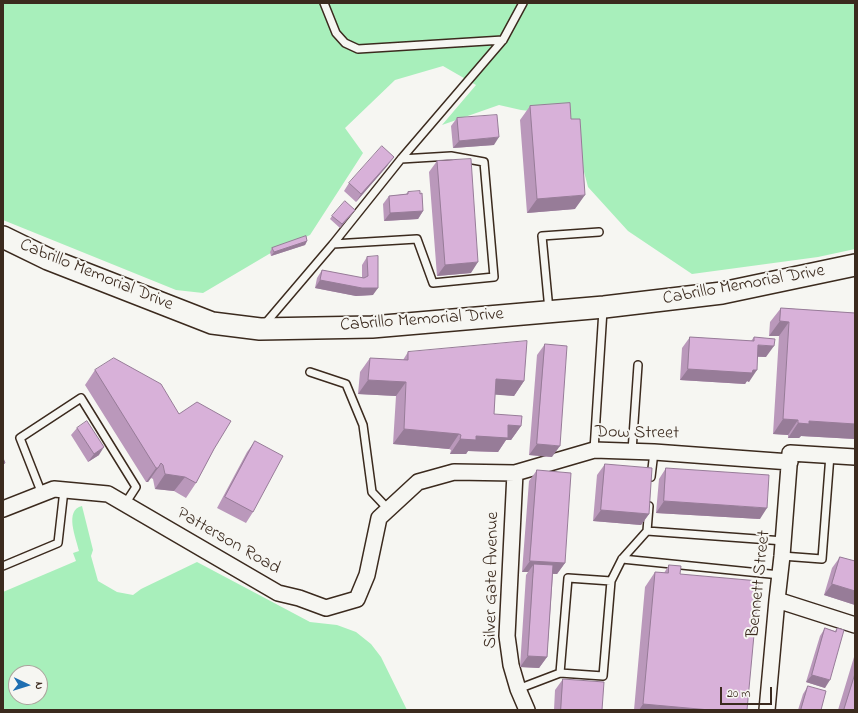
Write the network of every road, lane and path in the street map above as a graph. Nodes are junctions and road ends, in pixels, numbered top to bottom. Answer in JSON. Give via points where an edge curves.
{"nodes":[{"id":1,"x":324,"y":3,"type":"edge"},
{"id":2,"x":522,"y":3,"type":"edge"},
{"id":3,"x":503,"y":40,"type":"junction"},
{"id":4,"x":401,"y":159,"type":"junction"},
{"id":5,"x":599,"y":232,"type":"dead end"},
{"id":6,"x":3,"y":237,"type":"edge"},
{"id":7,"x":333,"y":244,"type":"junction"},
{"id":8,"x":855,"y":265,"type":"edge"},
{"id":9,"x":604,"y":307,"type":"junction"},
{"id":10,"x":549,"y":312,"type":"junction"},
{"id":11,"x":260,"y":328,"type":"junction"},
{"id":12,"x":638,"y":365,"type":"dead end"},
{"id":13,"x":310,"y":372,"type":"dead end"},
{"id":14,"x":594,"y":450,"type":"junction"},
{"id":15,"x":632,"y":450,"type":"junction"},
{"id":16,"x":654,"y":452,"type":"junction"},
{"id":17,"x":830,"y":455,"type":"junction"},
{"id":18,"x":855,"y":457,"type":"edge"},
{"id":19,"x":790,"y":462,"type":"junction"},
{"id":20,"x":515,"y":473,"type":"junction"},
{"id":21,"x":651,"y":483,"type":"edge"},
{"id":22,"x":64,"y":490,"type":"junction"},
{"id":23,"x":42,"y":494,"type":"junction"},
{"id":24,"x":650,"y":499,"type":"edge"},
{"id":25,"x":125,"y":504,"type":"junction"},
{"id":26,"x":3,"y":509,"type":"edge"},
{"id":27,"x":384,"y":514,"type":"junction"},
{"id":28,"x":647,"y":531,"type":"junction"},
{"id":29,"x":784,"y":541,"type":"junction"},
{"id":30,"x":782,"y":556,"type":"junction"},
{"id":31,"x":622,"y":559,"type":"junction"},
{"id":32,"x":3,"y":566,"type":"edge"},
{"id":33,"x":780,"y":575,"type":"junction"},
{"id":34,"x":611,"y":581,"type":"junction"},
{"id":35,"x":777,"y":600,"type":"junction"},
{"id":36,"x":855,"y":625,"type":"edge"},
{"id":37,"x":560,"y":674,"type":"junction"},
{"id":38,"x":518,"y":689,"type":"junction"},
{"id":39,"x":527,"y":710,"type":"edge"},
{"id":40,"x":767,"y":710,"type":"edge"}],
"edges":[{"from":1,"to":3,"type":"lane","via":[[336,33],[345,43],[358,49]]},
{"from":2,"to":3,"type":"lane"},
{"from":3,"to":4,"type":"lane"},
{"from":4,"to":7,"type":"lane"},
{"from":4,"to":7,"type":"lane","via":[[451,156],[484,162],[494,277],[433,283],[417,240]]},
{"from":5,"to":10,"type":"lane","via":[[542,236]]},
{"from":6,"to":11,"type":"main road","name":"Cabrillo Memorial Drive","via":[[48,259],[212,323]]},
{"from":7,"to":11,"type":"lane"},
{"from":8,"to":9,"type":"main road","name":"Cabrillo Memorial Drive","via":[[722,293]]},
{"from":9,"to":10,"type":"main road","name":"Cabrillo Memorial Drive"},
{"from":9,"to":14,"type":"lane"},
{"from":10,"to":11,"type":"main road","name":"Cabrillo Memorial Drive","via":[[372,327]]},
{"from":12,"to":15,"type":"lane"},
{"from":13,"to":27,"type":"lane","via":[[346,384],[363,425],[372,492]]},
{"from":14,"to":15,"type":"street","name":"Dow Street"},
{"from":14,"to":20,"type":"street","name":"Dow Street"},
{"from":15,"to":16,"type":"street","name":"Dow Street"},
{"from":16,"to":19,"type":"street","name":"Dow Street"},
{"from":16,"to":21,"type":"lane"},
{"from":17,"to":18,"type":"street"},
{"from":17,"to":19,"type":"street","via":[[790,453]]},
{"from":17,"to":30,"type":"lane","via":[[822,559]]},
{"from":19,"to":29,"type":"street","name":"Bennett Street"},
{"from":20,"to":27,"type":"street","name":"Dow Street","via":[[454,472],[418,482]]},
{"from":20,"to":38,"type":"street","name":"Silver Gate Avenue","via":[[507,636]]},
{"from":22,"to":23,"type":"street","name":"Patterson Road","via":[[54,489]]},
{"from":22,"to":25,"type":"street","name":"Patterson Road","via":[[108,494]]},
{"from":22,"to":32,"type":"lane","via":[[58,543]]},
{"from":23,"to":25,"type":"lane","via":[[20,438],[81,398],[136,487]]},
{"from":23,"to":26,"type":"street","name":"Patterson Road"},
{"from":24,"to":28,"type":"lane"},
{"from":25,"to":27,"type":"street","name":"Patterson Road","via":[[278,593],[326,608],[356,599],[367,575]]},
{"from":28,"to":29,"type":"lane"},
{"from":28,"to":31,"type":"lane"},
{"from":29,"to":30,"type":"street","name":"Bennett Street"},
{"from":30,"to":33,"type":"street","name":"Bennett Street"},
{"from":31,"to":33,"type":"lane"},
{"from":31,"to":34,"type":"lane"},
{"from":33,"to":35,"type":"street","name":"Bennett Street"},
{"from":34,"to":37,"type":"lane","via":[[603,676]]},
{"from":34,"to":37,"type":"lane","via":[[568,578]]},
{"from":35,"to":36,"type":"street"},
{"from":35,"to":40,"type":"street","name":"Bennett Street"},
{"from":37,"to":38,"type":"lane"},
{"from":38,"to":39,"type":"street","name":"Silver Gate Avenue"}]}
